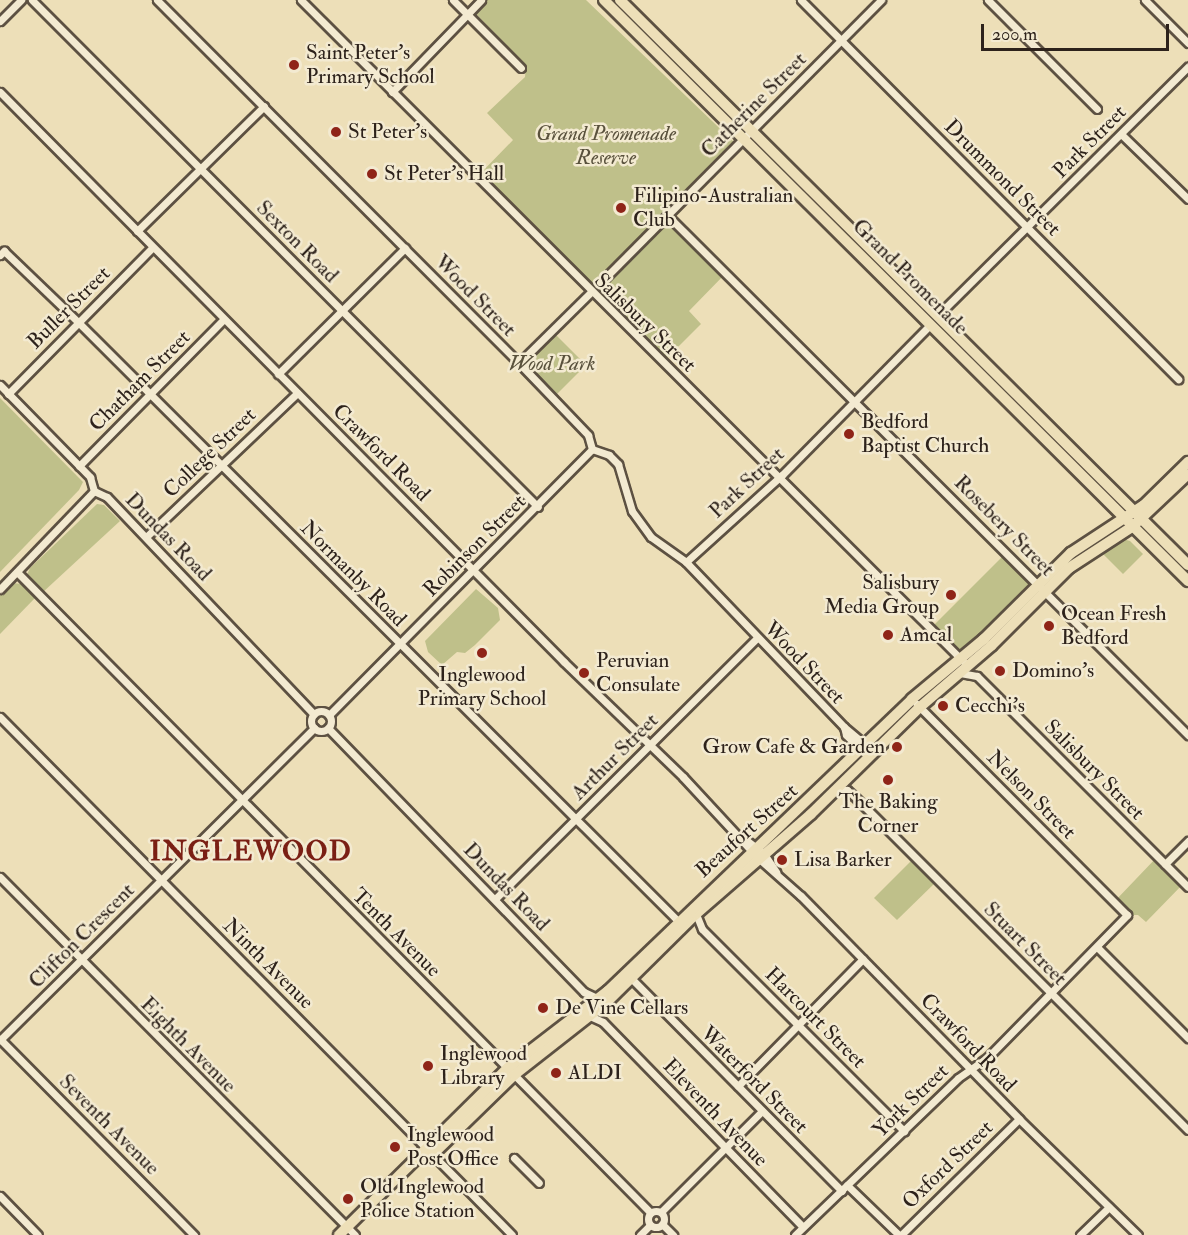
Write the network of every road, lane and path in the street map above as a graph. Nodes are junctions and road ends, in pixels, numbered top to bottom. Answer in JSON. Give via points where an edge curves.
{"nodes":[{"id":1,"x":21,"y":0,"type":"edge"},
{"id":2,"x":32,"y":0,"type":"edge"},
{"id":3,"x":157,"y":0,"type":"edge"},
{"id":4,"x":301,"y":0,"type":"edge"},
{"id":5,"x":453,"y":0,"type":"edge"},
{"id":6,"x":481,"y":0,"type":"edge"},
{"id":7,"x":604,"y":0,"type":"edge"},
{"id":8,"x":801,"y":0,"type":"edge"},
{"id":9,"x":881,"y":0,"type":"edge"},
{"id":10,"x":988,"y":0,"type":"edge"},
{"id":11,"x":1145,"y":0,"type":"edge"},
{"id":12,"x":622,"y":2,"type":"edge"},
{"id":13,"x":467,"y":14,"type":"junction"},
{"id":14,"x":0,"y":21,"type":"edge"},
{"id":15,"x":638,"y":34,"type":"junction"},
{"id":16,"x":842,"y":40,"type":"junction"},
{"id":17,"x":1188,"y":43,"type":"edge"},
{"id":18,"x":1188,"y":67,"type":"edge"},
{"id":19,"x":521,"y":68,"type":"dead end"},
{"id":20,"x":392,"y":92,"type":"junction"},
{"id":21,"x":1,"y":94,"type":"edge"},
{"id":22,"x":264,"y":106,"type":"junction"},
{"id":23,"x":1097,"y":109,"type":"dead end"},
{"id":24,"x":752,"y":130,"type":"junction"},
{"id":25,"x":1121,"y":134,"type":"junction"},
{"id":26,"x":744,"y":139,"type":"junction"},
{"id":27,"x":201,"y":169,"type":"junction"},
{"id":28,"x":1188,"y":199,"type":"edge"},
{"id":29,"x":668,"y":216,"type":"junction"},
{"id":30,"x":1028,"y":228,"type":"junction"},
{"id":31,"x":138,"y":231,"type":"junction"},
{"id":32,"x":153,"y":247,"type":"junction"},
{"id":33,"x":405,"y":248,"type":"junction"},
{"id":34,"x":2,"y":253,"type":"edge"},
{"id":35,"x":600,"y":283,"type":"dead end"},
{"id":36,"x":590,"y":293,"type":"junction"},
{"id":37,"x":342,"y":310,"type":"junction"},
{"id":38,"x":224,"y":319,"type":"junction"},
{"id":39,"x":934,"y":321,"type":"junction"},
{"id":40,"x":78,"y":322,"type":"junction"},
{"id":41,"x":519,"y":363,"type":"junction"},
{"id":42,"x":278,"y":374,"type":"junction"},
{"id":43,"x":1178,"y":379,"type":"dead end"},
{"id":44,"x":0,"y":386,"type":"edge"},
{"id":45,"x":297,"y":393,"type":"junction"},
{"id":46,"x":8,"y":394,"type":"junction"},
{"id":47,"x":148,"y":394,"type":"junction"},
{"id":48,"x":856,"y":402,"type":"junction"},
{"id":49,"x":592,"y":449,"type":"junction"},
{"id":50,"x":1188,"y":462,"type":"edge"},
{"id":51,"x":79,"y":466,"type":"junction"},
{"id":52,"x":220,"y":466,"type":"junction"},
{"id":53,"x":1188,"y":474,"type":"edge"},
{"id":54,"x":779,"y":477,"type":"junction"},
{"id":55,"x":1188,"y":480,"type":"edge"},
{"id":56,"x":94,"y":491,"type":"junction"},
{"id":57,"x":1109,"y":502,"type":"junction"},
{"id":58,"x":538,"y":507,"type":"junction"},
{"id":59,"x":1139,"y":515,"type":"junction"},
{"id":60,"x":1128,"y":523,"type":"junction"},
{"id":61,"x":1153,"y":530,"type":"junction"},
{"id":62,"x":146,"y":537,"type":"junction"},
{"id":63,"x":1085,"y":543,"type":"junction"},
{"id":64,"x":686,"y":562,"type":"junction"},
{"id":65,"x":1188,"y":565,"type":"edge"},
{"id":66,"x":474,"y":569,"type":"junction"},
{"id":67,"x":17,"y":572,"type":"junction"},
{"id":68,"x":1188,"y":581,"type":"edge"},
{"id":69,"x":1042,"y":588,"type":"junction"},
{"id":70,"x":0,"y":589,"type":"edge"},
{"id":71,"x":758,"y":638,"type":"junction"},
{"id":72,"x":400,"y":645,"type":"junction"},
{"id":73,"x":978,"y":658,"type":"junction"},
{"id":74,"x":963,"y":666,"type":"junction"},
{"id":75,"x":977,"y":676,"type":"junction"},
{"id":76,"x":916,"y":703,"type":"junction"},
{"id":77,"x":314,"y":714,"type":"junction"},
{"id":78,"x":329,"y":715,"type":"junction"},
{"id":79,"x":0,"y":717,"type":"edge"},
{"id":80,"x":314,"y":728,"type":"junction"},
{"id":81,"x":328,"y":728,"type":"junction"},
{"id":82,"x":1188,"y":735,"type":"edge"},
{"id":83,"x":650,"y":744,"type":"junction"},
{"id":84,"x":867,"y":751,"type":"junction"},
{"id":85,"x":835,"y":790,"type":"junction"},
{"id":86,"x":241,"y":801,"type":"junction"},
{"id":87,"x":576,"y":819,"type":"junction"},
{"id":88,"x":1188,"y":841,"type":"edge"},
{"id":89,"x":758,"y":853,"type":"junction"},
{"id":90,"x":1165,"y":864,"type":"junction"},
{"id":91,"x":0,"y":878,"type":"edge"},
{"id":92,"x":162,"y":880,"type":"junction"},
{"id":93,"x":1188,"y":887,"type":"edge"},
{"id":94,"x":496,"y":898,"type":"junction"},
{"id":95,"x":696,"y":914,"type":"junction"},
{"id":96,"x":1127,"y":915,"type":"joint"},
{"id":97,"x":682,"y":922,"type":"junction"},
{"id":98,"x":702,"y":929,"type":"junction"},
{"id":99,"x":1097,"y":947,"type":"junction"},
{"id":100,"x":81,"y":960,"type":"junction"},
{"id":101,"x":863,"y":960,"type":"junction"},
{"id":102,"x":629,"y":976,"type":"junction"},
{"id":103,"x":622,"y":987,"type":"junction"},
{"id":104,"x":584,"y":992,"type":"junction"},
{"id":105,"x":644,"y":993,"type":"junction"},
{"id":106,"x":1052,"y":993,"type":"junction"},
{"id":107,"x":600,"y":1003,"type":"junction"},
{"id":108,"x":588,"y":1012,"type":"junction"},
{"id":109,"x":603,"y":1022,"type":"junction"},
{"id":110,"x":799,"y":1025,"type":"junction"},
{"id":111,"x":1188,"y":1038,"type":"edge"},
{"id":112,"x":0,"y":1040,"type":"edge"},
{"id":113,"x":970,"y":1069,"type":"junction"},
{"id":114,"x":511,"y":1071,"type":"junction"},
{"id":115,"x":738,"y":1086,"type":"junction"},
{"id":116,"x":762,"y":1111,"type":"junction"},
{"id":117,"x":1019,"y":1119,"type":"junction"},
{"id":118,"x":1188,"y":1130,"type":"edge"},
{"id":119,"x":904,"y":1131,"type":"junction"},
{"id":120,"x":728,"y":1149,"type":"junction"},
{"id":121,"x":432,"y":1150,"type":"junction"},
{"id":122,"x":514,"y":1158,"type":"dead end"},
{"id":123,"x":539,"y":1183,"type":"dead end"},
{"id":124,"x":845,"y":1188,"type":"junction"},
{"id":125,"x":0,"y":1196,"type":"edge"},
{"id":126,"x":1109,"y":1207,"type":"junction"},
{"id":127,"x":650,"y":1212,"type":"junction"},
{"id":128,"x":661,"y":1212,"type":"junction"},
{"id":129,"x":663,"y":1224,"type":"junction"},
{"id":130,"x":650,"y":1225,"type":"junction"},
{"id":131,"x":803,"y":1227,"type":"junction"},
{"id":132,"x":348,"y":1233,"type":"edge"},
{"id":133,"x":39,"y":1235,"type":"edge"},
{"id":134,"x":194,"y":1235,"type":"edge"},
{"id":135,"x":512,"y":1235,"type":"edge"},
{"id":136,"x":640,"y":1235,"type":"edge"},
{"id":137,"x":673,"y":1235,"type":"edge"},
{"id":138,"x":795,"y":1235,"type":"edge"},
{"id":139,"x":900,"y":1235,"type":"edge"},
{"id":140,"x":1080,"y":1235,"type":"edge"},
{"id":141,"x":1138,"y":1235,"type":"edge"}],
"edges":[{"from":1,"to":14,"type":"street"},
{"from":2,"to":27,"type":"street","name":"Sexton Road"},
{"from":3,"to":22,"type":"street","name":"Wood Street"},
{"from":4,"to":20,"type":"street","name":"Salisbury Street"},
{"from":5,"to":13,"type":"street"},
{"from":6,"to":13,"type":"street"},
{"from":7,"to":15,"type":"main road","name":"Grand Promenade"},
{"from":8,"to":16,"type":"street","name":"Drummond Street"},
{"from":9,"to":16,"type":"street","name":"Catherine Street"},
{"from":10,"to":23,"type":"street"},
{"from":11,"to":17,"type":"street"},
{"from":12,"to":15,"type":"main road"},
{"from":12,"to":24,"type":"main road","name":"Grand Promenade"},
{"from":13,"to":19,"type":"street"},
{"from":13,"to":20,"type":"street"},
{"from":15,"to":26,"type":"main road","name":"Grand Promenade"},
{"from":16,"to":24,"type":"street","name":"Catherine Street"},
{"from":16,"to":30,"type":"street","name":"Drummond Street"},
{"from":18,"to":25,"type":"street","name":"Park Street"},
{"from":20,"to":36,"type":"street","name":"Salisbury Street"},
{"from":21,"to":31,"type":"street","name":"Crawford Road"},
{"from":22,"to":27,"type":"street"},
{"from":22,"to":33,"type":"street","name":"Wood Street"},
{"from":24,"to":26,"type":"street","name":"Catherine Street"},
{"from":24,"to":39,"type":"main road","name":"Grand Promenade"},
{"from":25,"to":28,"type":"street"},
{"from":25,"to":30,"type":"street","name":"Park Street"},
{"from":26,"to":29,"type":"street","name":"Catherine Street"},
{"from":26,"to":39,"type":"main road","name":"Grand Promenade"},
{"from":27,"to":31,"type":"street"},
{"from":27,"to":37,"type":"street","name":"Sexton Road"},
{"from":29,"to":35,"type":"street","name":"Catherine Street"},
{"from":29,"to":48,"type":"street","name":"Rosebery Street"},
{"from":30,"to":39,"type":"street","name":"Park Street"},
{"from":30,"to":43,"type":"street","name":"Drummond Street"},
{"from":31,"to":32,"type":"street","name":"Crawford Road"},
{"from":32,"to":38,"type":"street","name":"Crawford Road"},
{"from":32,"to":40,"type":"street","name":"Buller Street"},
{"from":33,"to":37,"type":"street"},
{"from":33,"to":41,"type":"street","name":"Wood Street"},
{"from":34,"to":40,"type":"street","name":"Normanby Road"},
{"from":36,"to":41,"type":"street"},
{"from":36,"to":54,"type":"street","name":"Salisbury Street"},
{"from":37,"to":42,"type":"street"},
{"from":37,"to":58,"type":"street","name":"Sexton Road"},
{"from":38,"to":42,"type":"street","name":"Crawford Road"},
{"from":38,"to":47,"type":"street","name":"Chatham Street"},
{"from":39,"to":48,"type":"street","name":"Park Street"},
{"from":39,"to":57,"type":"main road","name":"Grand Promenade"},
{"from":39,"to":59,"type":"main road","name":"Grand Promenade"},
{"from":40,"to":46,"type":"street","name":"Buller Street"},
{"from":40,"to":47,"type":"street","name":"Normanby Road"},
{"from":41,"to":49,"type":"street","name":"Wood Street","via":[[588,435]]},
{"from":42,"to":45,"type":"street","name":"Crawford Road"},
{"from":44,"to":46,"type":"street","name":"Dundas Road"},
{"from":45,"to":52,"type":"street","name":"College Street"},
{"from":45,"to":66,"type":"street","name":"Crawford Road"},
{"from":46,"to":51,"type":"street","name":"Dundas Road"},
{"from":47,"to":51,"type":"street","name":"Chatham Street"},
{"from":47,"to":52,"type":"street","name":"Normanby Road"},
{"from":48,"to":54,"type":"street","name":"Park Street"},
{"from":48,"to":69,"type":"street","name":"Rosebery Street"},
{"from":49,"to":58,"type":"street","name":"Robinson Street"},
{"from":49,"to":64,"type":"street","name":"Wood Street","via":[[609,455],[618,464],[640,524],[659,544]]},
{"from":50,"to":59,"type":"main road","name":"Beaufort Street"},
{"from":51,"to":56,"type":"street","name":"Dundas Road","via":[[90,477]]},
{"from":52,"to":62,"type":"street","name":"College Street"},
{"from":52,"to":72,"type":"street","name":"Normanby Road"},
{"from":53,"to":59,"type":"main road","name":"Beaufort Street"},
{"from":54,"to":64,"type":"street","name":"Park Street"},
{"from":54,"to":74,"type":"street","name":"Salisbury Street"},
{"from":55,"to":61,"type":"main road","via":[[1155,516]]},
{"from":56,"to":62,"type":"street","name":"Dundas Road","via":[[107,496]]},
{"from":56,"to":67,"type":"street"},
{"from":57,"to":60,"type":"main road","name":"Grand Promenade"},
{"from":57,"to":63,"type":"main road","via":[[1108,520]]},
{"from":58,"to":66,"type":"street","name":"Robinson Street"},
{"from":59,"to":60,"type":"main road","name":"Beaufort Street"},
{"from":59,"to":61,"type":"main road","name":"Grand Promenade"},
{"from":60,"to":63,"type":"main road","name":"Beaufort Street"},
{"from":60,"to":68,"type":"main road","name":"Grand Promenade"},
{"from":60,"to":69,"type":"main road","name":"Beaufort Street"},
{"from":61,"to":65,"type":"main road","name":"Grand Promenade"},
{"from":62,"to":77,"type":"street","name":"Dundas Road"},
{"from":63,"to":69,"type":"main road","name":"Beaufort Street"},
{"from":64,"to":71,"type":"street","name":"Wood Street"},
{"from":66,"to":72,"type":"street","name":"Robinson Street"},
{"from":66,"to":83,"type":"street","name":"Crawford Road"},
{"from":67,"to":70,"type":"street"},
{"from":67,"to":86,"type":"street","name":"Tenth Avenue"},
{"from":69,"to":73,"type":"main road","name":"Beaufort Street"},
{"from":69,"to":74,"type":"main road","name":"Beaufort Street"},
{"from":69,"to":82,"type":"street","name":"Rosebery Street"},
{"from":71,"to":83,"type":"street","name":"Arthur Street"},
{"from":71,"to":84,"type":"street","name":"Wood Street","via":[[844,727],[846,735]]},
{"from":72,"to":78,"type":"street","name":"Robinson Street"},
{"from":72,"to":87,"type":"street","name":"Normanby Road"},
{"from":73,"to":74,"type":"main road","name":"Beaufort Street"},
{"from":73,"to":75,"type":"street"},
{"from":74,"to":75,"type":"street"},
{"from":74,"to":76,"type":"main road","name":"Beaufort Street"},
{"from":75,"to":90,"type":"street","name":"Salisbury Street"},
{"from":76,"to":84,"type":"main road","name":"Beaufort Street"},
{"from":76,"to":96,"type":"street","name":"Nelson Street"},
{"from":77,"to":78,"type":"street","via":[[322,711]]},
{"from":77,"to":80,"type":"street"},
{"from":78,"to":81,"type":"street"},
{"from":79,"to":92,"type":"street","name":"Ninth Avenue"},
{"from":80,"to":81,"type":"street"},
{"from":80,"to":86,"type":"street","name":"Clifton Crescent"},
{"from":81,"to":94,"type":"street","name":"Dundas Road"},
{"from":83,"to":87,"type":"street","name":"Arthur Street"},
{"from":83,"to":89,"type":"street","name":"Crawford Road"},
{"from":84,"to":85,"type":"main road","name":"Beaufort Street"},
{"from":84,"to":89,"type":"main road","name":"Beaufort Street"},
{"from":85,"to":89,"type":"main road","name":"Beaufort Street"},
{"from":85,"to":106,"type":"street","name":"Stuart Street","via":[[847,790]]},
{"from":86,"to":92,"type":"street","name":"Clifton Crescent"},
{"from":86,"to":114,"type":"street","name":"Tenth Avenue"},
{"from":87,"to":94,"type":"street","name":"Arthur Street"},
{"from":87,"to":97,"type":"street","name":"Normanby Road"},
{"from":88,"to":90,"type":"street"},
{"from":89,"to":95,"type":"main road","name":"Beaufort Street"},
{"from":89,"to":97,"type":"main road","name":"Beaufort Street"},
{"from":89,"to":101,"type":"street","name":"Crawford Road"},
{"from":90,"to":93,"type":"street","name":"Salisbury Street"},
{"from":91,"to":100,"type":"street","name":"Eighth Avenue"},
{"from":92,"to":100,"type":"street","name":"Clifton Crescent"},
{"from":92,"to":121,"type":"street","name":"Ninth Avenue"},
{"from":94,"to":104,"type":"street","name":"Dundas Road"},
{"from":95,"to":97,"type":"main road","name":"Beaufort Street"},
{"from":95,"to":98,"type":"street","name":"Harcourt Street"},
{"from":96,"to":99,"type":"street","name":"York Street"},
{"from":97,"to":98,"type":"street","name":"Harcourt Street"},
{"from":97,"to":102,"type":"main road","name":"Beaufort Street"},
{"from":98,"to":110,"type":"street","name":"Harcourt Street"},
{"from":99,"to":106,"type":"street","name":"York Street"},
{"from":99,"to":111,"type":"street"},
{"from":100,"to":112,"type":"street","name":"Clifton Crescent"},
{"from":100,"to":132,"type":"street","name":"Eighth Avenue"},
{"from":101,"to":110,"type":"street"},
{"from":101,"to":113,"type":"street","name":"Crawford Road"},
{"from":102,"to":103,"type":"main road","name":"Beaufort Street"},
{"from":102,"to":105,"type":"street","name":"Waterford Street"},
{"from":102,"to":107,"type":"main road","name":"Beaufort Street"},
{"from":103,"to":105,"type":"street","name":"Waterford Street"},
{"from":103,"to":107,"type":"main road","name":"Beaufort Street"},
{"from":104,"to":107,"type":"street","name":"Dundas Road"},
{"from":104,"to":108,"type":"street"},
{"from":105,"to":115,"type":"street","name":"Waterford Street"},
{"from":106,"to":113,"type":"street","name":"York Street","via":[[988,1057]]},
{"from":106,"to":118,"type":"street","name":"Stuart Street"},
{"from":107,"to":108,"type":"main road","name":"Beaufort Street"},
{"from":107,"to":109,"type":"street"},
{"from":108,"to":109,"type":"street","name":"Eleventh Avenue"},
{"from":108,"to":114,"type":"main road","name":"Beaufort Street"},
{"from":109,"to":120,"type":"street","name":"Eleventh Avenue"},
{"from":110,"to":115,"type":"street"},
{"from":110,"to":119,"type":"street","name":"Harcourt Street"},
{"from":112,"to":134,"type":"street","name":"Seventh Avenue"},
{"from":113,"to":117,"type":"street","name":"Crawford Road"},
{"from":113,"to":119,"type":"street","name":"York Street"},
{"from":114,"to":121,"type":"main road","name":"Beaufort Street"},
{"from":114,"to":127,"type":"street","name":"Tenth Avenue"},
{"from":115,"to":116,"type":"street","name":"Waterford Street"},
{"from":116,"to":120,"type":"street"},
{"from":116,"to":124,"type":"street","name":"Waterford Street"},
{"from":117,"to":126,"type":"street","name":"Crawford Road"},
{"from":117,"to":139,"type":"street","name":"Oxford Street"},
{"from":119,"to":124,"type":"street","name":"York Street"},
{"from":120,"to":128,"type":"street"},
{"from":120,"to":131,"type":"street","name":"Eleventh Avenue"},
{"from":121,"to":132,"type":"main road","name":"Beaufort Street"},
{"from":121,"to":135,"type":"street","name":"Ninth Avenue"},
{"from":122,"to":123,"type":"street"},
{"from":124,"to":131,"type":"street","name":"York Street"},
{"from":124,"to":139,"type":"street","name":"Waterford Street"},
{"from":125,"to":133,"type":"street"},
{"from":126,"to":140,"type":"street"},
{"from":126,"to":141,"type":"street","name":"Crawford Road"},
{"from":127,"to":128,"type":"street"},
{"from":127,"to":130,"type":"street"},
{"from":128,"to":129,"type":"street"},
{"from":129,"to":130,"type":"street"},
{"from":129,"to":137,"type":"street"},
{"from":130,"to":136,"type":"street"},
{"from":131,"to":138,"type":"street","name":"York Street"}]}
